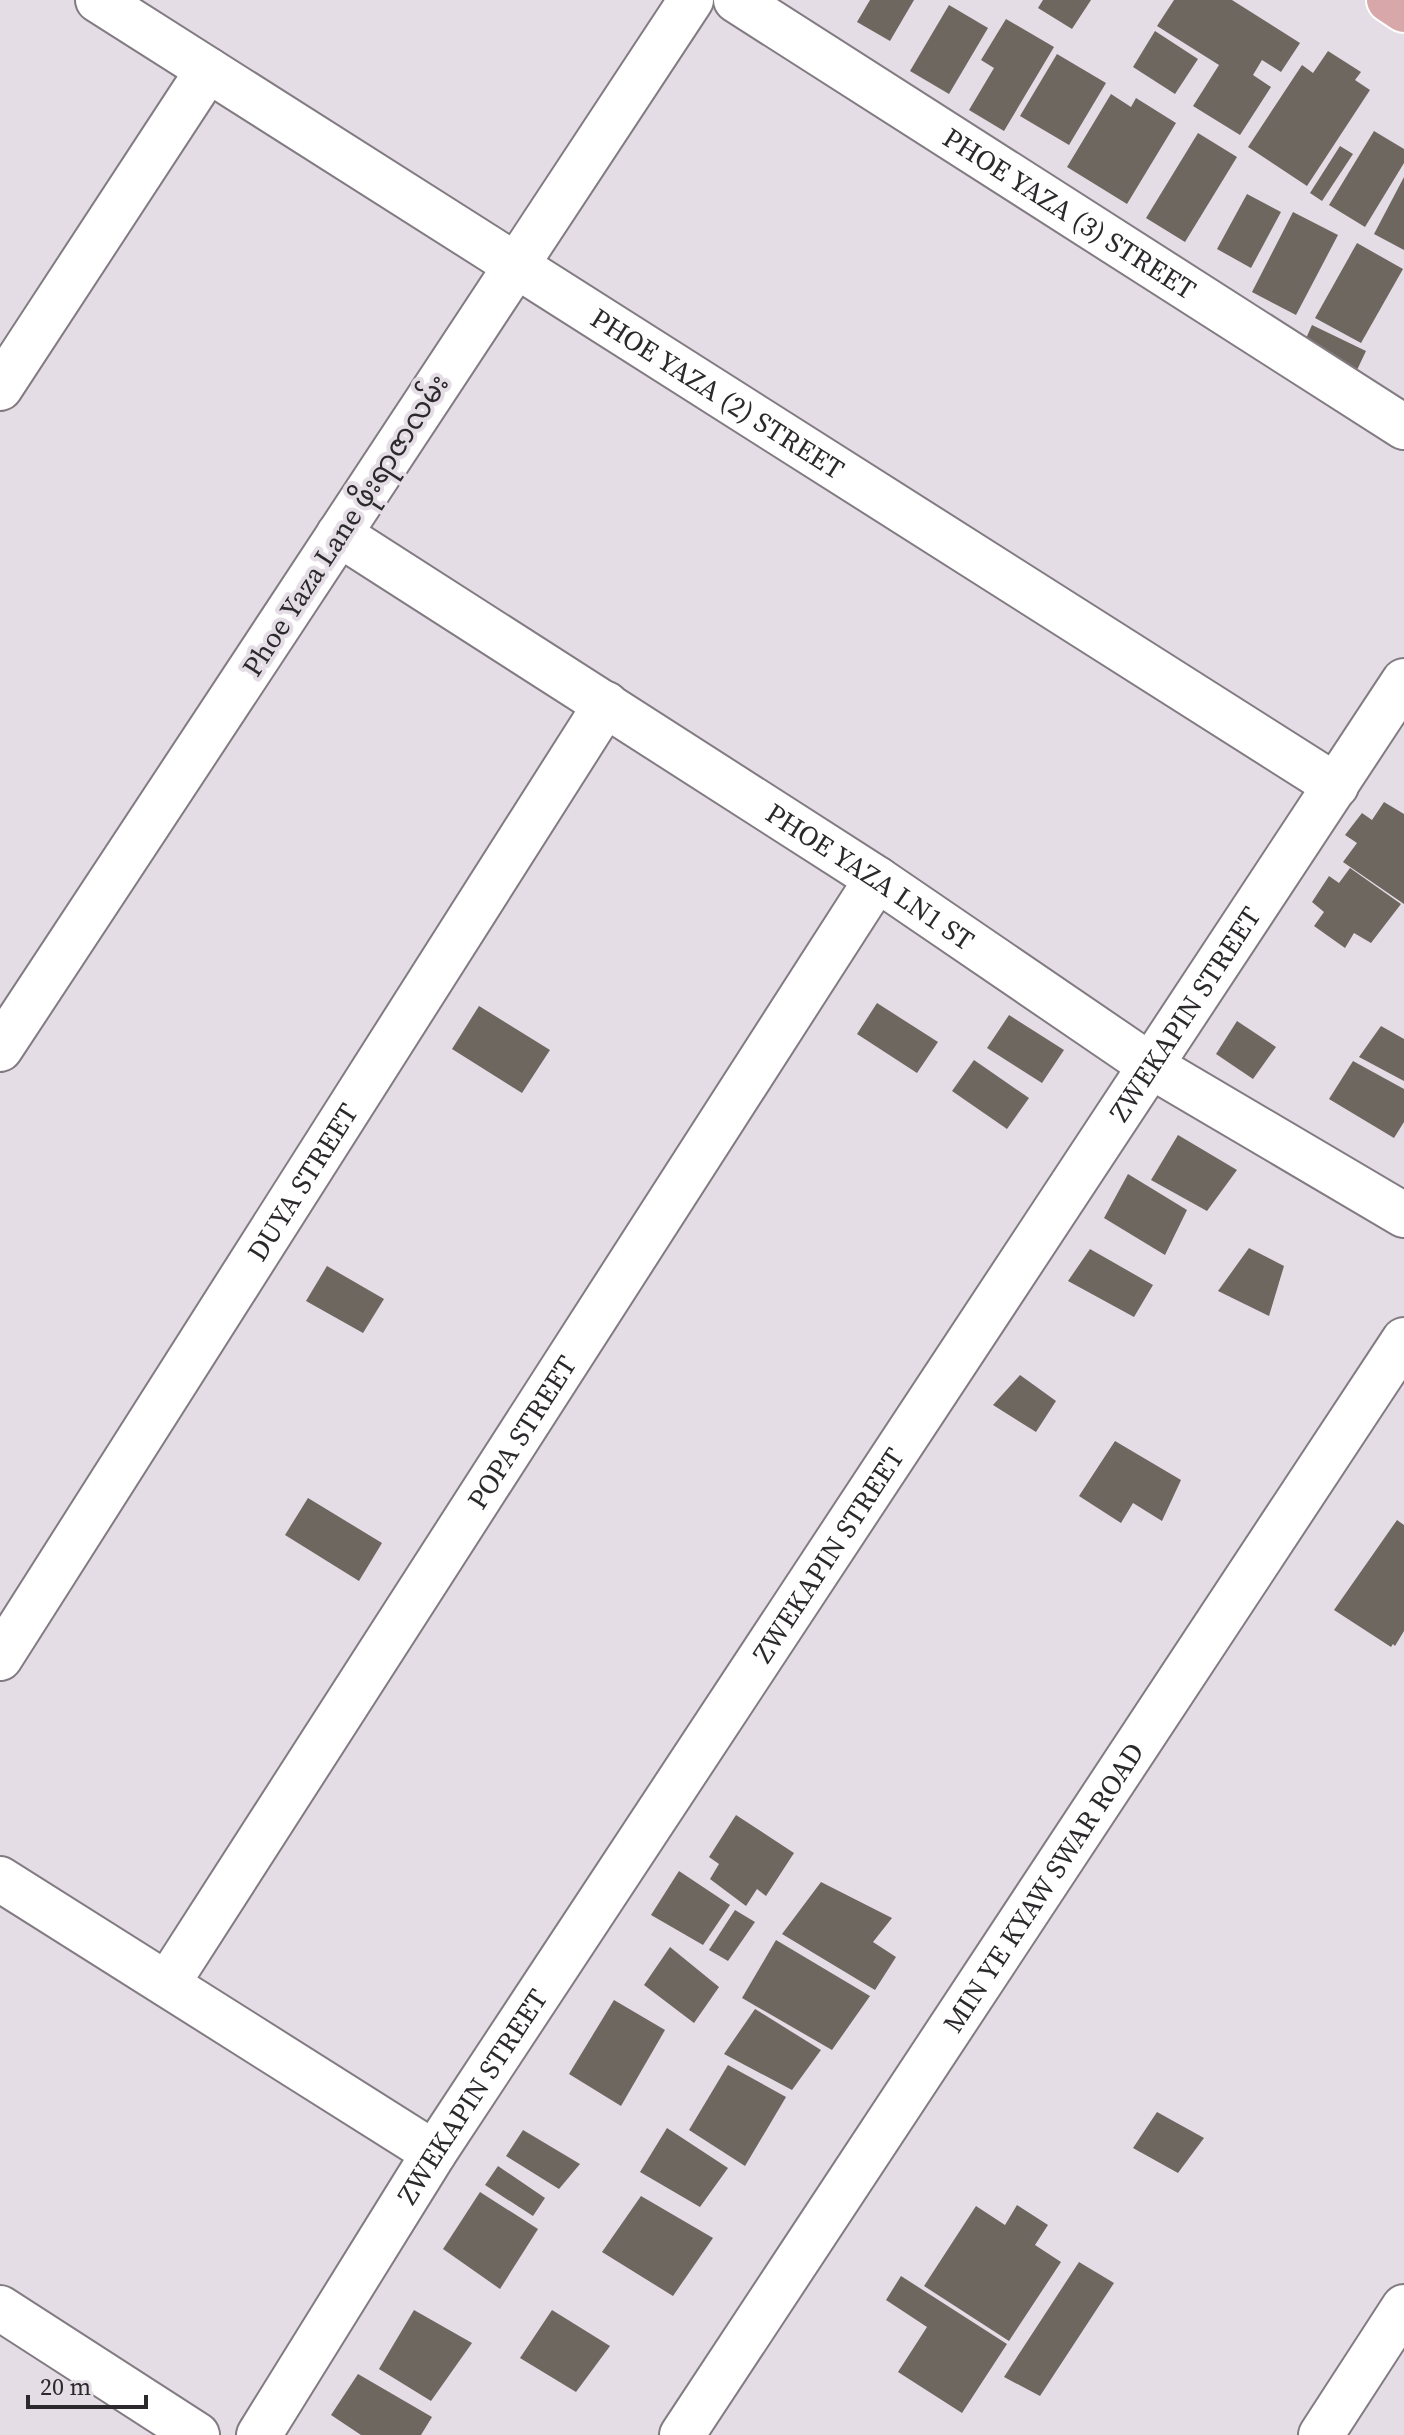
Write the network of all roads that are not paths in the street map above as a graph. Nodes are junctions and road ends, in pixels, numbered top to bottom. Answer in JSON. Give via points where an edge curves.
{"nodes":[{"id":1,"x":98,"y":0,"type":"edge"},
{"id":2,"x":691,"y":0,"type":"edge"},
{"id":3,"x":736,"y":0,"type":"edge"},
{"id":4,"x":1389,"y":0,"type":"edge"},
{"id":5,"x":1404,"y":10,"type":"edge"},
{"id":6,"x":208,"y":70,"type":"junction"},
{"id":7,"x":516,"y":266,"type":"junction"},
{"id":8,"x":0,"y":388,"type":"edge"},
{"id":9,"x":1404,"y":427,"type":"edge"},
{"id":10,"x":339,"y":534,"type":"junction"},
{"id":11,"x":1404,"y":681,"type":"edge"},
{"id":12,"x":606,"y":704,"type":"junction"},
{"id":13,"x":1336,"y":786,"type":"junction"},
{"id":14,"x":877,"y":879,"type":"junction"},
{"id":15,"x":0,"y":1049,"type":"edge"},
{"id":16,"x":1151,"y":1066,"type":"junction"},
{"id":17,"x":1404,"y":1215,"type":"edge"},
{"id":18,"x":1404,"y":1340,"type":"edge"},
{"id":19,"x":0,"y":1658,"type":"edge"},
{"id":20,"x":0,"y":1879,"type":"edge"},
{"id":21,"x":167,"y":1984,"type":"junction"},
{"id":22,"x":434,"y":2153,"type":"junction"},
{"id":23,"x":1404,"y":2307,"type":"edge"},
{"id":24,"x":0,"y":2308,"type":"edge"},
{"id":25,"x":197,"y":2435,"type":"edge"},
{"id":26,"x":259,"y":2435,"type":"edge"},
{"id":27,"x":682,"y":2435,"type":"edge"},
{"id":28,"x":1321,"y":2435,"type":"edge"}],
"edges":[{"from":1,"to":6,"type":"street","name":"PHOE YAZA (2) STREET"},
{"from":2,"to":7,"type":"street","name":"Phoe Yaza Lane ဖိုးရာဇာလမ်း"},
{"from":3,"to":9,"type":"street","name":"PHOE YAZA (3) STREET"},
{"from":4,"to":5,"type":"main road"},
{"from":6,"to":7,"type":"street","name":"PHOE YAZA (2) STREET"},
{"from":6,"to":8,"type":"street"},
{"from":7,"to":10,"type":"street","name":"Phoe Yaza Lane ဖိုးရာဇာလမ်း"},
{"from":7,"to":13,"type":"street","name":"PHOE YAZA (2) STREET"},
{"from":10,"to":12,"type":"street","name":"PHOE YAZA LN1 ST"},
{"from":10,"to":15,"type":"street","name":"Phoe Yaza Lane ဖိုးရာဇာလမ်း"},
{"from":11,"to":13,"type":"street","name":"ZWEKAPIN STREET"},
{"from":12,"to":14,"type":"street","name":"PHOE YAZA LN1 ST"},
{"from":12,"to":19,"type":"street","name":"DUYA STREET"},
{"from":13,"to":16,"type":"street","name":"ZWEKAPIN STREET"},
{"from":14,"to":16,"type":"street","name":"PHOE YAZA LN1 ST"},
{"from":14,"to":21,"type":"street","name":"POPA STREET"},
{"from":16,"to":17,"type":"street","name":"PHOE YAZA LN1 ST"},
{"from":16,"to":22,"type":"street","name":"ZWEKAPIN STREET"},
{"from":18,"to":27,"type":"street","name":"MIN YE KYAW SWAR ROAD"},
{"from":20,"to":21,"type":"street"},
{"from":21,"to":22,"type":"street"},
{"from":22,"to":26,"type":"street","name":"ZWEKAPIN STREET"},
{"from":23,"to":28,"type":"street"},
{"from":24,"to":25,"type":"street"}]}
